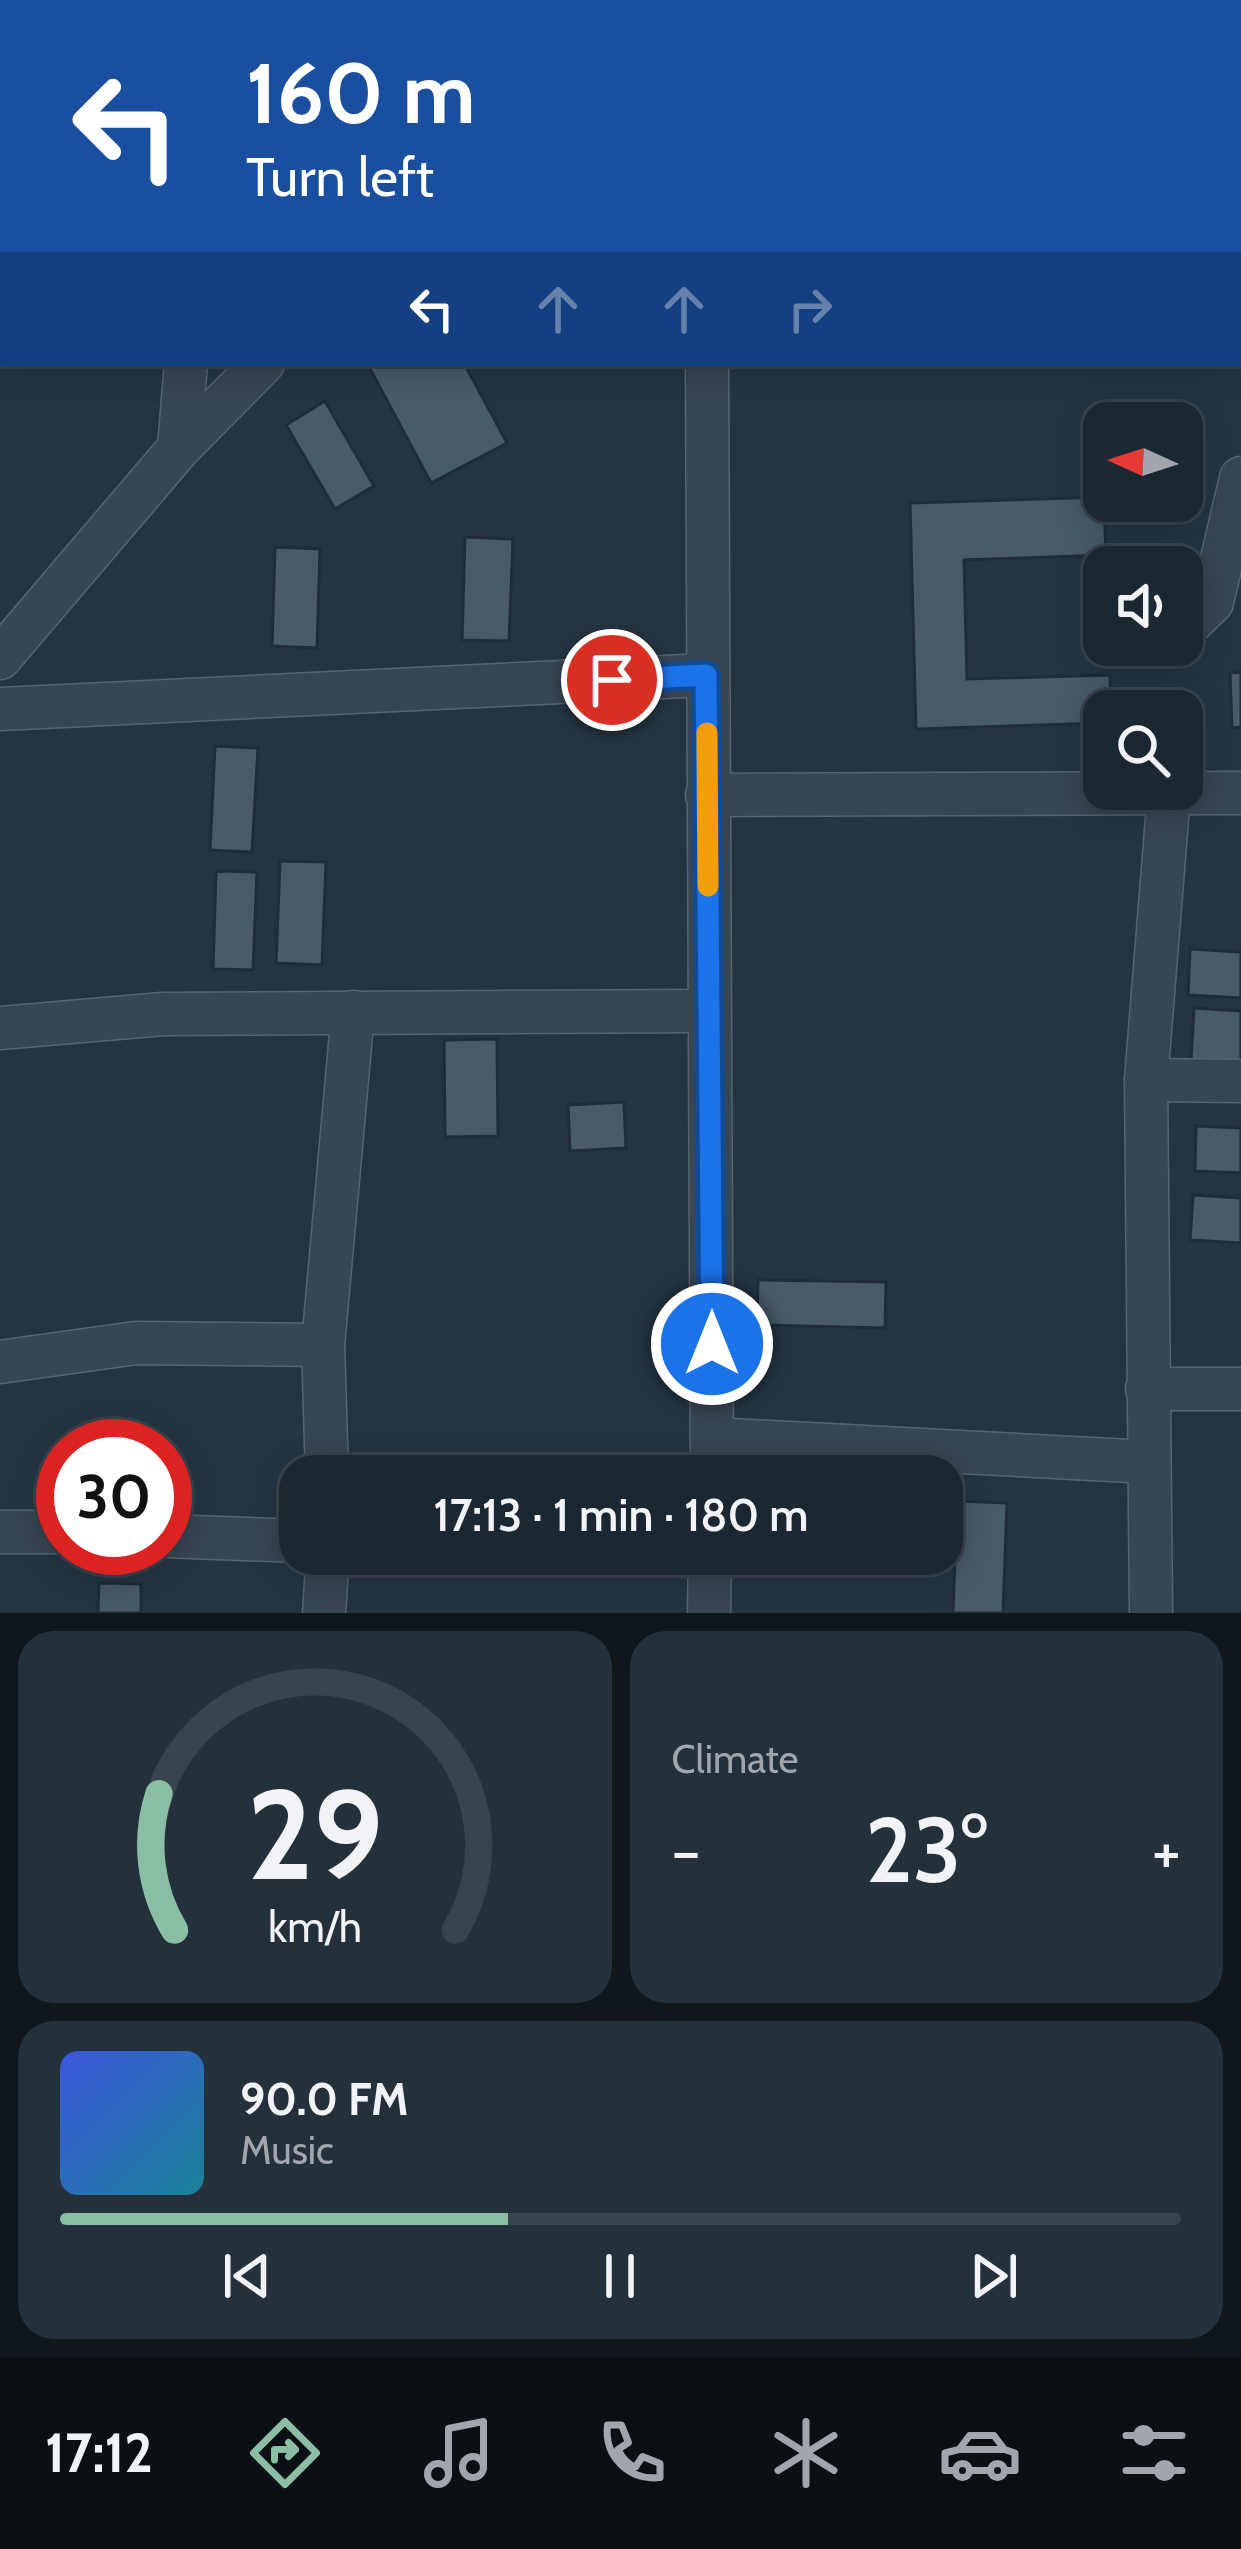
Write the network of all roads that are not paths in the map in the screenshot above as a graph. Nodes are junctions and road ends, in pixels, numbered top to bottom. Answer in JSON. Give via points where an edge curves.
{"nodes":[{"id":1,"x":186,"y":366,"type":"edge"},
{"id":2,"x":260,"y":366,"type":"edge"},
{"id":3,"x":706,"y":366,"type":"edge"},
{"id":4,"x":179,"y":448,"type":"junction"},
{"id":5,"x":1241,"y":478,"type":"edge"},
{"id":6,"x":1203,"y":611,"type":"edge"},
{"id":7,"x":0,"y":658,"type":"edge"},
{"id":8,"x":706,"y":675,"type":"junction"},
{"id":9,"x":0,"y":709,"type":"edge"},
{"id":10,"x":1241,"y":793,"type":"edge"},
{"id":11,"x":1083,"y":794,"type":"edge"},
{"id":12,"x":1203,"y":794,"type":"edge"},
{"id":13,"x":707,"y":795,"type":"junction"},
{"id":14,"x":1168,"y":810,"type":"edge"},
{"id":15,"x":709,"y":1011,"type":"junction"},
{"id":16,"x":353,"y":1012,"type":"junction"},
{"id":17,"x":0,"y":1028,"type":"edge"},
{"id":18,"x":1146,"y":1080,"type":"junction"},
{"id":19,"x":1241,"y":1081,"type":"edge"},
{"id":20,"x":322,"y":1345,"type":"junction"},
{"id":21,"x":0,"y":1362,"type":"edge"},
{"id":22,"x":1147,"y":1389,"type":"junction"},
{"id":23,"x":1241,"y":1389,"type":"edge"},
{"id":24,"x":326,"y":1455,"type":"edge"},
{"id":25,"x":712,"y":1455,"type":"edge"},
{"id":26,"x":963,"y":1460,"type":"edge"},
{"id":27,"x":1149,"y":1462,"type":"junction"},
{"id":28,"x":0,"y":1532,"type":"edge"},
{"id":29,"x":36,"y":1532,"type":"edge"},
{"id":30,"x":192,"y":1537,"type":"edge"},
{"id":31,"x":279,"y":1539,"type":"edge"},
{"id":32,"x":327,"y":1575,"type":"edge"},
{"id":33,"x":710,"y":1575,"type":"edge"},
{"id":34,"x":324,"y":1613,"type":"edge"},
{"id":35,"x":709,"y":1613,"type":"edge"},
{"id":36,"x":1151,"y":1613,"type":"edge"}],
"edges":[{"from":1,"to":4,"type":"street"},
{"from":2,"to":4,"type":"street"},
{"from":3,"to":8,"type":"street"},
{"from":4,"to":7,"type":"street"},
{"from":5,"to":6,"type":"street","via":[[1212,602]]},
{"from":8,"to":9,"type":"street"},
{"from":8,"to":13,"type":"street"},
{"from":10,"to":12,"type":"street"},
{"from":11,"to":13,"type":"street"},
{"from":13,"to":15,"type":"street"},
{"from":14,"to":18,"type":"street"},
{"from":15,"to":16,"type":"street"},
{"from":15,"to":25,"type":"street"},
{"from":16,"to":17,"type":"street","via":[[163,1014]]},
{"from":16,"to":20,"type":"street"},
{"from":18,"to":19,"type":"street"},
{"from":18,"to":22,"type":"street"},
{"from":20,"to":21,"type":"street","via":[[136,1343]]},
{"from":20,"to":24,"type":"street"},
{"from":22,"to":23,"type":"street"},
{"from":22,"to":27,"type":"street"},
{"from":26,"to":27,"type":"street"},
{"from":27,"to":36,"type":"street"},
{"from":28,"to":29,"type":"street"},
{"from":30,"to":31,"type":"street"},
{"from":32,"to":34,"type":"street"},
{"from":33,"to":35,"type":"street"}]}
